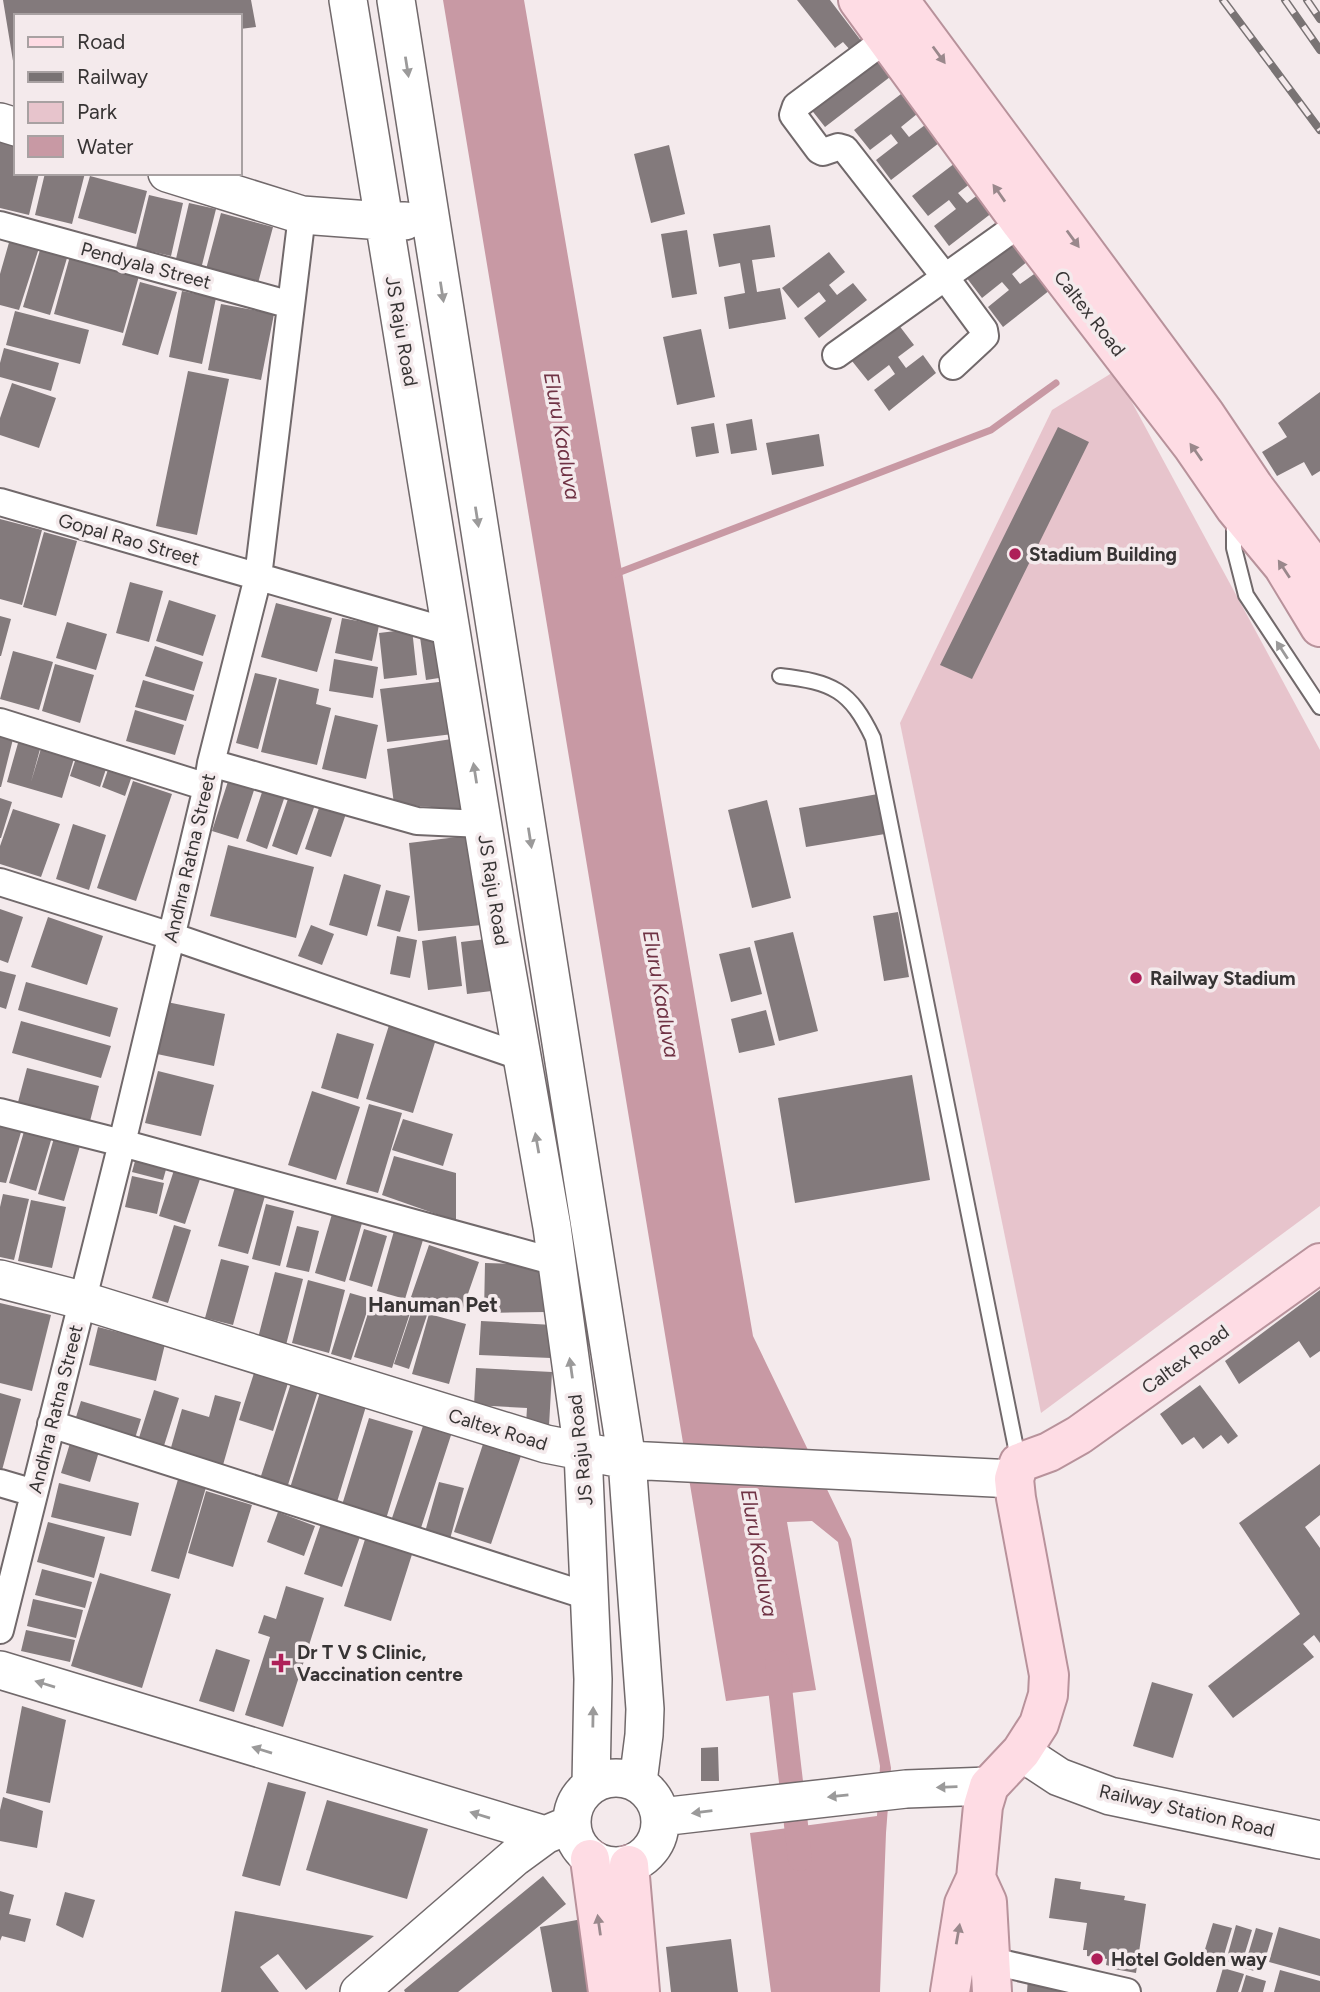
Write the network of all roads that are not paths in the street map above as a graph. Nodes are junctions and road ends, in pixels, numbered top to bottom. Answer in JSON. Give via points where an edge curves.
{"nodes":[{"id":1,"x":348,"y":0,"type":"edge"},
{"id":2,"x":396,"y":0,"type":"edge"},
{"id":3,"x":858,"y":0,"type":"edge"},
{"id":4,"x":899,"y":0,"type":"edge"},
{"id":5,"x":886,"y":39,"type":"junction"},
{"id":6,"x":173,"y":175,"type":"edge"},
{"id":7,"x":302,"y":215,"type":"junction"},
{"id":8,"x":431,"y":220,"type":"junction"},
{"id":9,"x":383,"y":221,"type":"junction"},
{"id":10,"x":1021,"y":223,"type":"junction"},
{"id":11,"x":0,"y":225,"type":"edge"},
{"id":12,"x":945,"y":277,"type":"junction"},
{"id":13,"x":291,"y":305,"type":"junction"},
{"id":14,"x":836,"y":355,"type":"dead end"},
{"id":15,"x":953,"y":366,"type":"dead end"},
{"id":16,"x":0,"y":502,"type":"edge"},
{"id":17,"x":1235,"y":508,"type":"junction"},
{"id":18,"x":1320,"y":575,"type":"edge"},
{"id":19,"x":258,"y":577,"type":"junction"},
{"id":20,"x":1320,"y":627,"type":"edge"},
{"id":21,"x":453,"y":633,"type":"junction"},
{"id":22,"x":780,"y":677,"type":"dead end"},
{"id":23,"x":1320,"y":707,"type":"edge"},
{"id":24,"x":0,"y":722,"type":"edge"},
{"id":25,"x":209,"y":775,"type":"junction"},
{"id":26,"x":483,"y":824,"type":"junction"},
{"id":27,"x":0,"y":882,"type":"edge"},
{"id":28,"x":172,"y":936,"type":"junction"},
{"id":29,"x":522,"y":1057,"type":"junction"},
{"id":30,"x":0,"y":1112,"type":"edge"},
{"id":31,"x":122,"y":1143,"type":"junction"},
{"id":32,"x":556,"y":1262,"type":"junction"},
{"id":33,"x":1320,"y":1263,"type":"edge"},
{"id":34,"x":0,"y":1279,"type":"edge"},
{"id":35,"x":82,"y":1300,"type":"junction"},
{"id":36,"x":51,"y":1423,"type":"junction"},
{"id":37,"x":583,"y":1452,"type":"junction"},
{"id":38,"x":627,"y":1460,"type":"junction"},
{"id":39,"x":1027,"y":1464,"type":"junction"},
{"id":40,"x":0,"y":1483,"type":"edge"},
{"id":41,"x":34,"y":1493,"type":"junction"},
{"id":42,"x":591,"y":1597,"type":"junction"},
{"id":43,"x":0,"y":1630,"type":"edge"},
{"id":44,"x":0,"y":1670,"type":"edge"},
{"id":45,"x":1021,"y":1752,"type":"junction"},
{"id":46,"x":638,"y":1782,"type":"junction"},
{"id":47,"x":592,"y":1785,"type":"junction"},
{"id":48,"x":989,"y":1786,"type":"junction"},
{"id":49,"x":661,"y":1817,"type":"junction"},
{"id":50,"x":558,"y":1830,"type":"junction"},
{"id":51,"x":1320,"y":1840,"type":"edge"},
{"id":52,"x":590,"y":1858,"type":"junction"},
{"id":53,"x":629,"y":1865,"type":"junction"},
{"id":54,"x":976,"y":1878,"type":"junction"},
{"id":55,"x":992,"y":1976,"type":"edge"},
{"id":56,"x":359,"y":1992,"type":"edge"},
{"id":57,"x":608,"y":1992,"type":"edge"},
{"id":58,"x":640,"y":1992,"type":"edge"},
{"id":59,"x":950,"y":1992,"type":"edge"},
{"id":60,"x":1127,"y":1992,"type":"edge"}],
"edges":[{"from":1,"to":9,"type":"street","name":"JS Raju Road"},
{"from":2,"to":8,"type":"street","one_way":true},
{"from":3,"to":5,"type":"main road","name":"Caltex Road"},
{"from":4,"to":18,"type":"main road","name":"Caltex Road","one_way":true},
{"from":10,"to":5,"type":"main road","name":"Caltex Road","one_way":true},
{"from":5,"to":12,"type":"street","via":[[796,106],[793,115],[819,150],[845,149]]},
{"from":6,"to":7,"type":"street"},
{"from":7,"to":9,"type":"street"},
{"from":7,"to":13,"type":"street","name":"Andhra Ratna Street"},
{"from":8,"to":9,"type":"street"},
{"from":8,"to":38,"type":"street","one_way":true},
{"from":9,"to":21,"type":"street","name":"JS Raju Road"},
{"from":10,"to":12,"type":"street"},
{"from":17,"to":10,"type":"main road","name":"Caltex Road","one_way":true},
{"from":11,"to":13,"type":"street","name":"Pendyala Street"},
{"from":12,"to":14,"type":"street"},
{"from":12,"to":15,"type":"street","via":[[985,336]]},
{"from":13,"to":19,"type":"street","name":"Andhra Ratna Street"},
{"from":16,"to":19,"type":"street","name":"Gopal Rao Street"},
{"from":20,"to":17,"type":"main road","name":"Caltex Road","one_way":true,"via":[[1283,566]]},
{"from":23,"to":17,"type":"lane","one_way":true,"via":[[1246,595],[1234,548]]},
{"from":19,"to":21,"type":"street","name":"Gopal Rao Street"},
{"from":19,"to":25,"type":"street","name":"Andhra Ratna Street"},
{"from":26,"to":21,"type":"street","name":"JS Raju Road","one_way":true},
{"from":22,"to":39,"type":"lane","via":[[825,685],[851,700],[873,738]]},
{"from":24,"to":25,"type":"street"},
{"from":25,"to":26,"type":"street","via":[[418,821]]},
{"from":25,"to":28,"type":"street","name":"Andhra Ratna Street"},
{"from":26,"to":29,"type":"street","name":"JS Raju Road"},
{"from":27,"to":28,"type":"street"},
{"from":28,"to":29,"type":"street"},
{"from":28,"to":31,"type":"street","name":"Andhra Ratna Street"},
{"from":32,"to":29,"type":"street","name":"JS Raju Road","one_way":true},
{"from":30,"to":31,"type":"street"},
{"from":31,"to":32,"type":"street"},
{"from":31,"to":35,"type":"street","name":"Andhra Ratna Street"},
{"from":37,"to":32,"type":"street","name":"JS Raju Road","one_way":true},
{"from":33,"to":39,"type":"main road","name":"Caltex Road","via":[[1079,1435]]},
{"from":34,"to":35,"type":"street","name":"Caltex Road"},
{"from":35,"to":36,"type":"street","name":"Andhra Ratna Street"},
{"from":35,"to":37,"type":"street","name":"Caltex Road"},
{"from":36,"to":41,"type":"street","name":"Andhra Ratna Street"},
{"from":36,"to":42,"type":"street"},
{"from":37,"to":38,"type":"street","name":"Caltex Road"},
{"from":37,"to":42,"type":"street","name":"JS Raju Road"},
{"from":38,"to":39,"type":"street","name":"Caltex Road","via":[[850,1472]]},
{"from":38,"to":46,"type":"street","via":[[645,1709]]},
{"from":39,"to":45,"type":"main road","via":[[1016,1498],[1049,1675],[1039,1724]]},
{"from":40,"to":41,"type":"street"},
{"from":41,"to":43,"type":"street","name":"Andhra Ratna Street"},
{"from":47,"to":42,"type":"street","name":"JS Raju Road","one_way":true},
{"from":50,"to":44,"type":"street","one_way":true},
{"from":45,"to":48,"type":"main road"},
{"from":45,"to":51,"type":"street","name":"Railway Station Road","via":[[1059,1777],[1110,1796]]},
{"from":46,"to":47,"type":"street","via":[[614,1777]]},
{"from":46,"to":49,"type":"street","via":[[654,1796]]},
{"from":47,"to":50,"type":"street"},
{"from":48,"to":49,"type":"street","one_way":true,"via":[[906,1789]]},
{"from":48,"to":54,"type":"main road"},
{"from":49,"to":53,"type":"street","via":[[659,1838],[647,1855]]},
{"from":50,"to":52,"type":"street"},
{"from":50,"to":56,"type":"street","via":[[515,1857]]},
{"from":52,"to":53,"type":"street","via":[[609,1867]]},
{"from":57,"to":52,"type":"main road","one_way":true},
{"from":53,"to":58,"type":"main road"},
{"from":54,"to":55,"type":"main road","via":[[987,1902]]},
{"from":59,"to":54,"type":"main road","one_way":true,"via":[[964,1904]]},
{"from":55,"to":60,"type":"street"}]}
